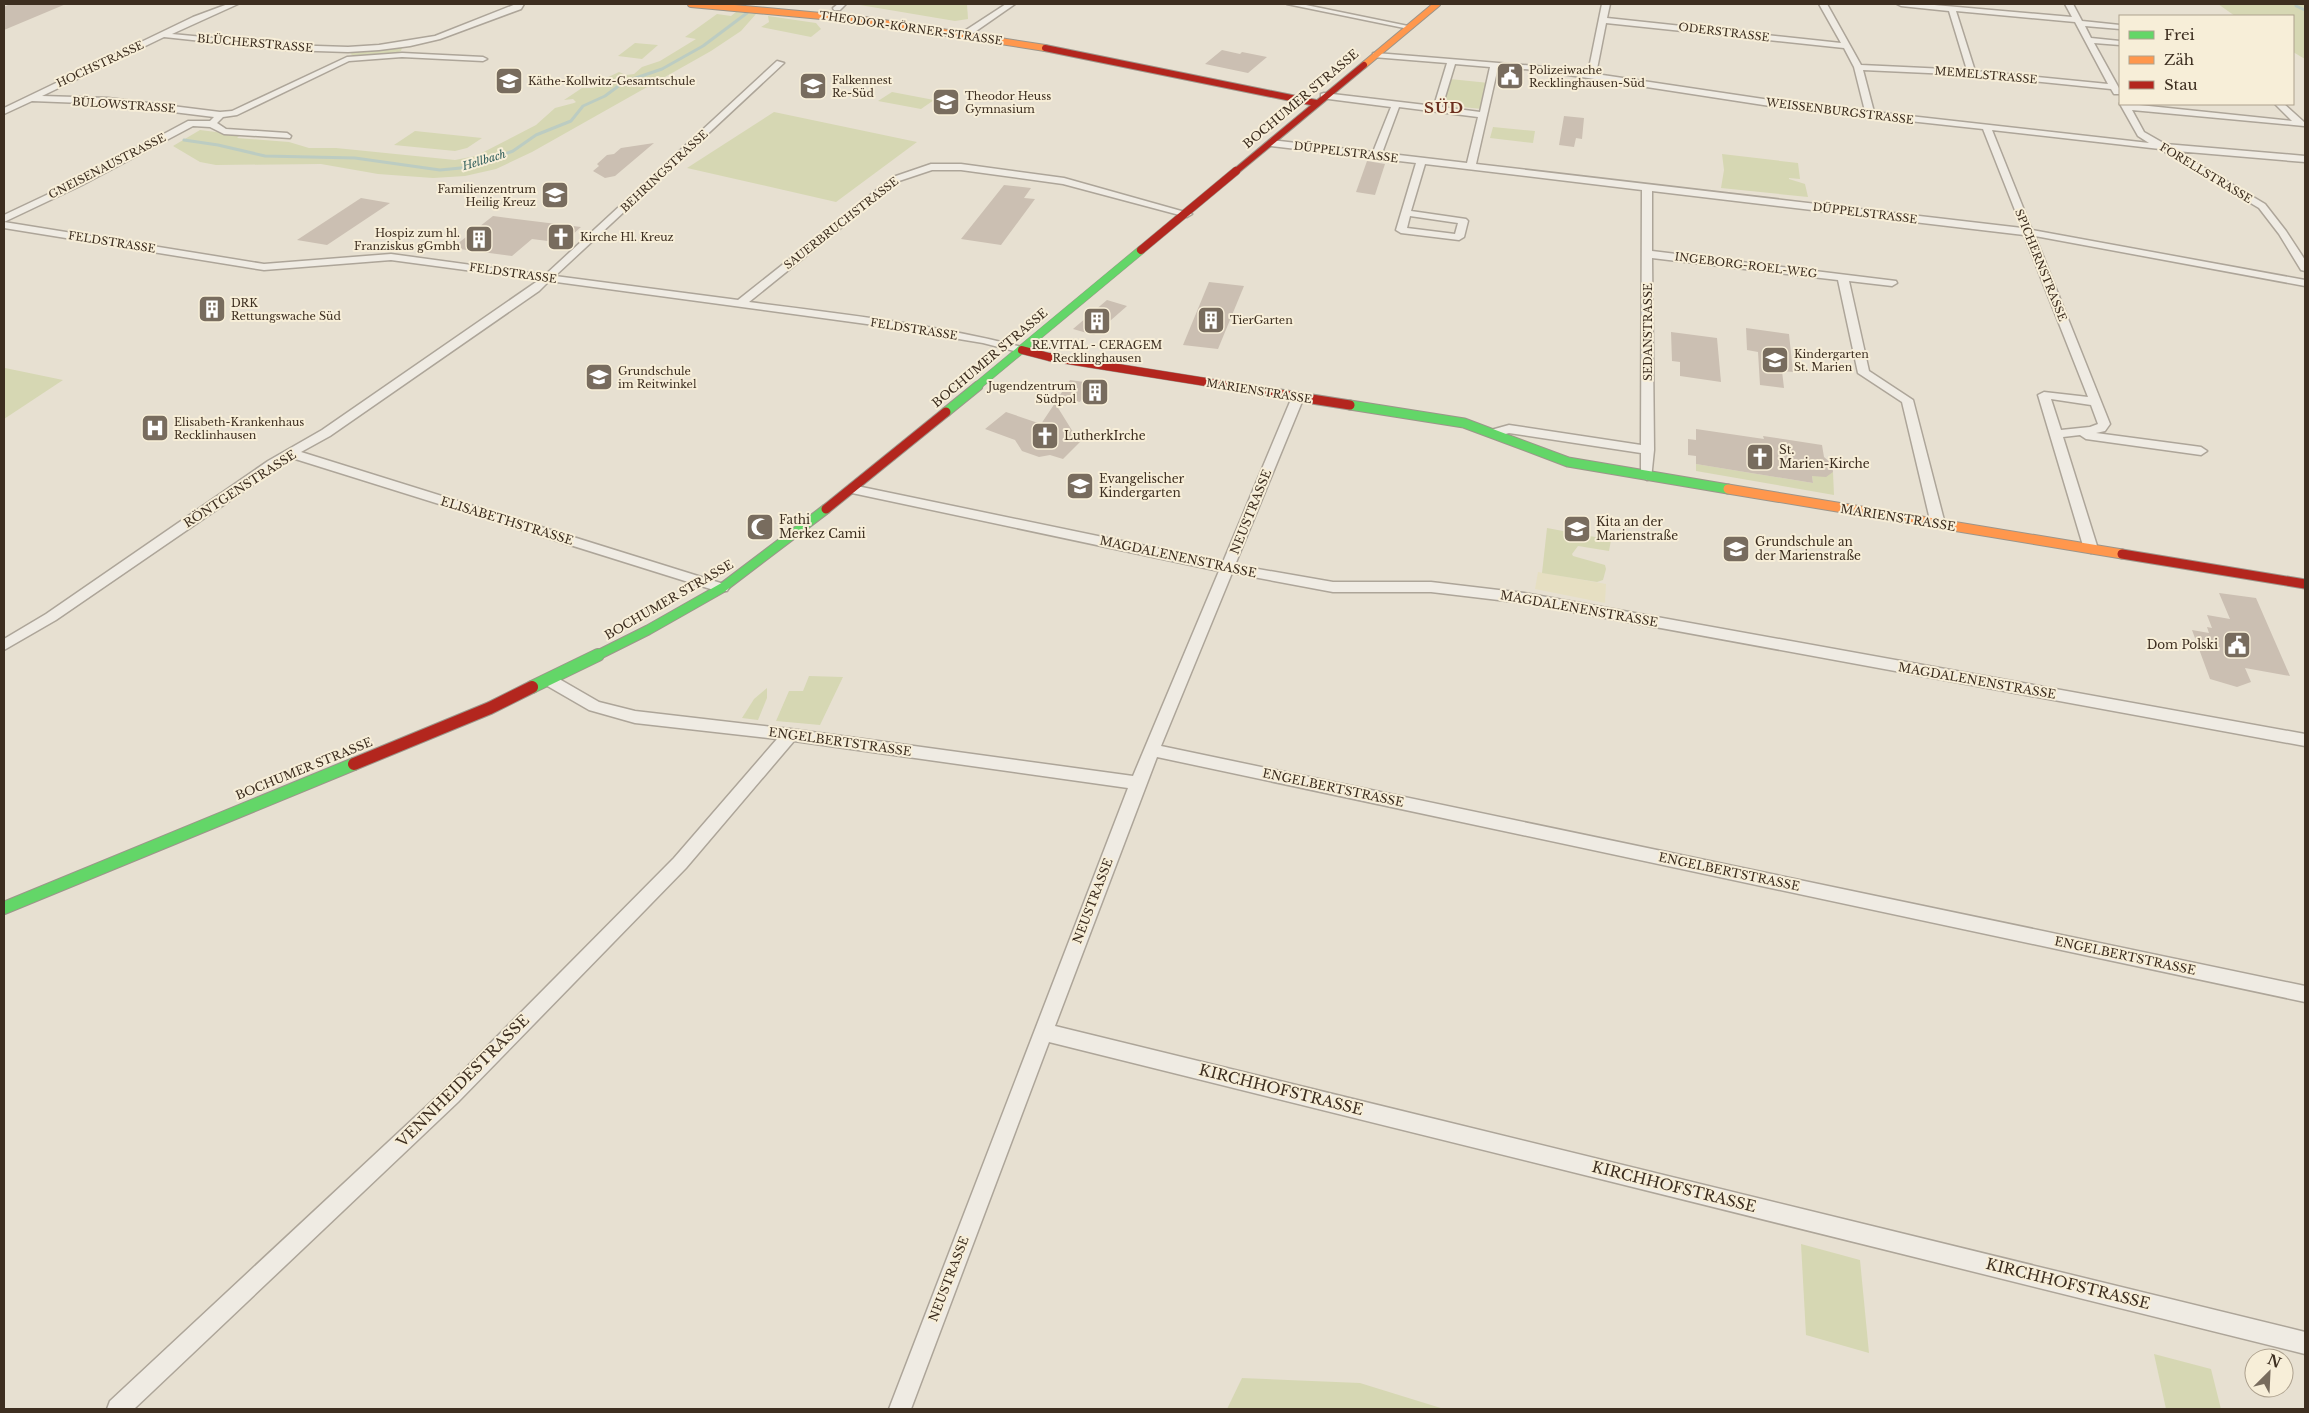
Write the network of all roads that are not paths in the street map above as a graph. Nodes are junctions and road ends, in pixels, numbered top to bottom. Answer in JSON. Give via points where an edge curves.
{"nodes":[{"id":1,"x":222,"y":4,"type":"edge"},
{"id":2,"x":234,"y":4,"type":"edge"},
{"id":3,"x":520,"y":4,"type":"edge"},
{"id":4,"x":691,"y":4,"type":"edge"},
{"id":5,"x":761,"y":4,"type":"edge"},
{"id":6,"x":1011,"y":4,"type":"edge"},
{"id":7,"x":1291,"y":4,"type":"edge"},
{"id":8,"x":1437,"y":4,"type":"edge"},
{"id":9,"x":1606,"y":4,"type":"edge"},
{"id":10,"x":1823,"y":4,"type":"edge"},
{"id":11,"x":1901,"y":4,"type":"edge"},
{"id":12,"x":2069,"y":4,"type":"edge"},
{"id":13,"x":504,"y":8,"type":"edge"},
{"id":14,"x":1952,"y":9,"type":"junction"},
{"id":15,"x":196,"y":18,"type":"junction"},
{"id":16,"x":1603,"y":20,"type":"junction"},
{"id":17,"x":2079,"y":22,"type":"junction"},
{"id":18,"x":1409,"y":27,"type":"junction"},
{"id":19,"x":2119,"y":27,"type":"edge"},
{"id":20,"x":970,"y":32,"type":"junction"},
{"id":21,"x":163,"y":35,"type":"junction"},
{"id":22,"x":2089,"y":40,"type":"junction"},
{"id":23,"x":2119,"y":43,"type":"edge"},
{"id":24,"x":410,"y":44,"type":"junction"},
{"id":25,"x":1845,"y":46,"type":"junction"},
{"id":26,"x":346,"y":49,"type":"junction"},
{"id":27,"x":402,"y":55,"type":"junction"},
{"id":28,"x":1376,"y":55,"type":"junction"},
{"id":29,"x":347,"y":59,"type":"junction"},
{"id":30,"x":483,"y":59,"type":"dead end"},
{"id":31,"x":1452,"y":61,"type":"junction"},
{"id":32,"x":780,"y":63,"type":"dead end"},
{"id":33,"x":1495,"y":64,"type":"junction"},
{"id":34,"x":1858,"y":67,"type":"junction"},
{"id":35,"x":1972,"y":73,"type":"junction"},
{"id":36,"x":1591,"y":76,"type":"junction"},
{"id":37,"x":2114,"y":87,"type":"junction"},
{"id":38,"x":2119,"y":96,"type":"edge"},
{"id":39,"x":28,"y":98,"type":"junction"},
{"id":40,"x":1321,"y":99,"type":"junction"},
{"id":41,"x":1396,"y":105,"type":"junction"},
{"id":42,"x":2125,"y":105,"type":"edge"},
{"id":43,"x":2280,"y":105,"type":"edge"},
{"id":44,"x":1435,"y":108,"type":"junction"},
{"id":45,"x":4,"y":110,"type":"edge"},
{"id":46,"x":1485,"y":110,"type":"junction"},
{"id":47,"x":1453,"y":111,"type":"junction"},
{"id":48,"x":220,"y":115,"type":"junction"},
{"id":49,"x":1870,"y":115,"type":"junction"},
{"id":50,"x":1424,"y":121,"type":"dead end"},
{"id":51,"x":212,"y":124,"type":"junction"},
{"id":52,"x":1450,"y":124,"type":"dead end"},
{"id":53,"x":1987,"y":128,"type":"junction"},
{"id":54,"x":287,"y":136,"type":"dead end"},
{"id":55,"x":1271,"y":143,"type":"junction"},
{"id":56,"x":2161,"y":146,"type":"junction"},
{"id":57,"x":1376,"y":156,"type":"junction"},
{"id":58,"x":2305,"y":160,"type":"edge"},
{"id":59,"x":1421,"y":162,"type":"junction"},
{"id":60,"x":1472,"y":168,"type":"junction"},
{"id":61,"x":1647,"y":187,"type":"junction"},
{"id":62,"x":1406,"y":213,"type":"junction"},
{"id":63,"x":1187,"y":214,"type":"junction"},
{"id":64,"x":4,"y":219,"type":"edge"},
{"id":65,"x":4,"y":225,"type":"edge"},
{"id":66,"x":2027,"y":232,"type":"junction"},
{"id":67,"x":1648,"y":254,"type":"junction"},
{"id":68,"x":2305,"y":268,"type":"edge"},
{"id":69,"x":1844,"y":277,"type":"junction"},
{"id":70,"x":547,"y":278,"type":"junction"},
{"id":71,"x":1892,"y":283,"type":"dead end"},
{"id":72,"x":2305,"y":283,"type":"edge"},
{"id":73,"x":740,"y":304,"type":"junction"},
{"id":74,"x":1022,"y":350,"type":"junction"},
{"id":75,"x":1298,"y":397,"type":"junction"},
{"id":76,"x":2095,"y":402,"type":"junction"},
{"id":77,"x":1495,"y":433,"type":"junction"},
{"id":78,"x":2061,"y":433,"type":"junction"},
{"id":79,"x":1648,"y":450,"type":"junction"},
{"id":80,"x":2201,"y":451,"type":"dead end"},
{"id":81,"x":293,"y":454,"type":"junction"},
{"id":82,"x":1648,"y":476,"type":"junction"},
{"id":83,"x":852,"y":489,"type":"junction"},
{"id":84,"x":1938,"y":524,"type":"junction"},
{"id":85,"x":2091,"y":550,"type":"junction"},
{"id":86,"x":1228,"y":568,"type":"junction"},
{"id":87,"x":2305,"y":584,"type":"edge"},
{"id":88,"x":722,"y":588,"type":"junction"},
{"id":89,"x":4,"y":645,"type":"edge"},
{"id":90,"x":549,"y":680,"type":"junction"},
{"id":91,"x":790,"y":735,"type":"junction"},
{"id":92,"x":2305,"y":740,"type":"edge"},
{"id":93,"x":1153,"y":750,"type":"junction"},
{"id":94,"x":1138,"y":783,"type":"junction"},
{"id":95,"x":4,"y":908,"type":"edge"},
{"id":96,"x":2305,"y":994,"type":"edge"},
{"id":97,"x":1043,"y":1032,"type":"junction"},
{"id":98,"x":2305,"y":1343,"type":"edge"},
{"id":99,"x":118,"y":1409,"type":"edge"},
{"id":100,"x":900,"y":1409,"type":"edge"}],
"edges":[{"from":1,"to":15,"type":"street","name":"HOCHSTRASSE"},
{"from":2,"to":15,"type":"street","name":"HOCHSTRASSE"},
{"from":3,"to":13,"type":"street"},
{"from":4,"to":20,"type":"main road","name":"THEODOR-KÖRNER-STRASSE"},
{"from":5,"to":20,"type":"main road","name":"THEODOR-KÖRNER-STRASSE","via":[[842,12]]},
{"from":6,"to":20,"type":"street"},
{"from":7,"to":18,"type":"street"},
{"from":8,"to":18,"type":"main road","name":"BOCHUMER STRASSE"},
{"from":9,"to":16,"type":"street"},
{"from":10,"to":25,"type":"street"},
{"from":11,"to":14,"type":"street"},
{"from":12,"to":17,"type":"street"},
{"from":13,"to":24,"type":"street","via":[[460,29]]},
{"from":14,"to":17,"type":"street"},
{"from":14,"to":35,"type":"street"},
{"from":15,"to":21,"type":"street","name":"HOCHSTRASSE"},
{"from":16,"to":25,"type":"street","name":"ODERSTRASSE"},
{"from":16,"to":36,"type":"street"},
{"from":17,"to":19,"type":"street"},
{"from":17,"to":22,"type":"street"},
{"from":18,"to":28,"type":"main road","name":"BOCHUMER STRASSE"},
{"from":20,"to":40,"type":"main road","name":"THEODOR-KÖRNER-STRASSE"},
{"from":21,"to":26,"type":"street","name":"BLÜCHERSTRASSE","via":[[270,46]]},
{"from":21,"to":39,"type":"street","name":"HOCHSTRASSE"},
{"from":22,"to":23,"type":"street"},
{"from":22,"to":37,"type":"street"},
{"from":24,"to":26,"type":"street","name":"BLÜCHERSTRASSE"},
{"from":24,"to":27,"type":"street"},
{"from":25,"to":34,"type":"street"},
{"from":26,"to":29,"type":"street"},
{"from":27,"to":29,"type":"street"},
{"from":27,"to":30,"type":"street"},
{"from":28,"to":31,"type":"street","name":"WEISSENBURGSTRASSE"},
{"from":28,"to":40,"type":"main road","name":"BOCHUMER STRASSE"},
{"from":29,"to":48,"type":"street","via":[[234,113]]},
{"from":31,"to":33,"type":"street","name":"WEISSENBURGSTRASSE"},
{"from":31,"to":44,"type":"street"},
{"from":32,"to":70,"type":"street","name":"BEHRINGSTRASSE"},
{"from":33,"to":36,"type":"street","name":"WEISSENBURGSTRASSE"},
{"from":33,"to":46,"type":"street"},
{"from":34,"to":35,"type":"street","name":"MEMELSTRASSE"},
{"from":34,"to":49,"type":"street"},
{"from":35,"to":37,"type":"street","name":"MEMELSTRASSE"},
{"from":36,"to":49,"type":"street","name":"WEISSENBURGSTRASSE","via":[[1770,104]]},
{"from":37,"to":38,"type":"street"},
{"from":39,"to":45,"type":"street","name":"HOCHSTRASSE"},
{"from":39,"to":48,"type":"street","name":"BÜLOWSTRASSE","via":[[108,101]]},
{"from":40,"to":41,"type":"street"},
{"from":40,"to":55,"type":"main road","name":"BOCHUMER STRASSE"},
{"from":41,"to":44,"type":"street"},
{"from":41,"to":57,"type":"street"},
{"from":42,"to":43,"type":"street","via":[[2301,124]]},
{"from":42,"to":56,"type":"street","name":"FORELLSTRASSE","via":[[2142,134]]},
{"from":44,"to":47,"type":"street"},
{"from":44,"to":50,"type":"street"},
{"from":46,"to":47,"type":"street"},
{"from":46,"to":60,"type":"street"},
{"from":47,"to":52,"type":"street"},
{"from":48,"to":51,"type":"street"},
{"from":49,"to":53,"type":"street","name":"WEISSENBURGSTRASSE"},
{"from":51,"to":54,"type":"street","name":"GNEISENAUSTRASSE","via":[[224,131]]},
{"from":51,"to":64,"type":"street","name":"GNEISENAUSTRASSE","via":[[190,122],[79,183]]},
{"from":53,"to":56,"type":"street","name":"WEISSENBURGSTRASSE"},
{"from":53,"to":66,"type":"street","name":"SPICHERNSTRASSE"},
{"from":55,"to":57,"type":"street","name":"DÜPPELSTRASSE"},
{"from":55,"to":63,"type":"main road","name":"BOCHUMER STRASSE"},
{"from":56,"to":58,"type":"street","name":"WEISSENBURGSTRASSE"},
{"from":56,"to":68,"type":"street","name":"FORELLSTRASSE","via":[[2262,206]]},
{"from":57,"to":59,"type":"street","name":"DÜPPELSTRASSE"},
{"from":59,"to":60,"type":"street","name":"DÜPPELSTRASSE"},
{"from":59,"to":62,"type":"street"},
{"from":60,"to":61,"type":"street","name":"DÜPPELSTRASSE"},
{"from":61,"to":66,"type":"street","name":"DÜPPELSTRASSE"},
{"from":61,"to":67,"type":"street","name":"SEDANSTRASSE"},
{"from":62,"to":62,"type":"street","via":[[1401,230],[1460,237],[1463,221]]},
{"from":63,"to":73,"type":"street","name":"SAUERBRUCHSTRASSE","via":[[1064,181],[961,167],[931,167],[896,179]]},
{"from":63,"to":74,"type":"main road","name":"BOCHUMER STRASSE"},
{"from":65,"to":70,"type":"street","name":"FELDSTRASSE","via":[[264,266],[391,256]]},
{"from":66,"to":72,"type":"street","name":"DÜPPELSTRASSE"},
{"from":66,"to":76,"type":"street","name":"SPICHERNSTRASSE"},
{"from":67,"to":69,"type":"street","name":"INGEBORG-ROEL-WEG"},
{"from":67,"to":79,"type":"street","name":"SEDANSTRASSE"},
{"from":69,"to":71,"type":"street","name":"INGEBORG-ROEL-WEG"},
{"from":69,"to":84,"type":"street","via":[[1864,373],[1907,400]]},
{"from":70,"to":73,"type":"street","name":"FELDSTRASSE"},
{"from":70,"to":81,"type":"street","name":"RÖNTGENSTRASSE"},
{"from":73,"to":74,"type":"street","name":"FELDSTRASSE","via":[[906,327]]},
{"from":74,"to":75,"type":"main road","name":"MARIENSTRASSE"},
{"from":74,"to":83,"type":"main road","name":"BOCHUMER STRASSE"},
{"from":75,"to":77,"type":"main road","name":"MARIENSTRASSE","via":[[1464,423]]},
{"from":75,"to":86,"type":"street","name":"NEUSTRASSE"},
{"from":76,"to":78,"type":"street","name":"SPICHERNSTRASSE","via":[[2104,424],[2102,428]]},
{"from":76,"to":78,"type":"street","via":[[2044,394]]},
{"from":77,"to":79,"type":"street","name":"MARIENSTRASSE","via":[[1510,429]]},
{"from":77,"to":82,"type":"main road","name":"MARIENSTRASSE","via":[[1568,462]]},
{"from":78,"to":80,"type":"street"},
{"from":78,"to":85,"type":"street"},
{"from":79,"to":82,"type":"street","name":"SEDANSTRASSE"},
{"from":81,"to":88,"type":"street","name":"ELISABETHSTRASSE"},
{"from":81,"to":89,"type":"street","name":"RÖNTGENSTRASSE","via":[[272,464],[52,617]]},
{"from":82,"to":84,"type":"main road","name":"MARIENSTRASSE"},
{"from":83,"to":86,"type":"street","name":"MAGDALENENSTRASSE"},
{"from":83,"to":88,"type":"main road","name":"BOCHUMER STRASSE"},
{"from":84,"to":85,"type":"main road","name":"MARIENSTRASSE"},
{"from":85,"to":87,"type":"main road","name":"MARIENSTRASSE"},
{"from":86,"to":92,"type":"street","name":"MAGDALENENSTRASSE","via":[[1333,587],[1431,587],[1524,598]]},
{"from":86,"to":93,"type":"street","name":"NEUSTRASSE"},
{"from":88,"to":90,"type":"main road","name":"BOCHUMER STRASSE"},
{"from":90,"to":91,"type":"street","name":"ENGELBERTSTRASSE","via":[[594,706],[635,717]]},
{"from":90,"to":95,"type":"main road","name":"BOCHUMER STRASSE","via":[[490,708]]},
{"from":91,"to":94,"type":"street","name":"ENGELBERTSTRASSE"},
{"from":91,"to":99,"type":"street","name":"VENNHEIDESTRASSE","via":[[680,863],[457,1089]]},
{"from":93,"to":94,"type":"street","name":"NEUSTRASSE"},
{"from":93,"to":96,"type":"street","name":"ENGELBERTSTRASSE"},
{"from":94,"to":97,"type":"street","name":"NEUSTRASSE"},
{"from":97,"to":98,"type":"street","name":"KIRCHHOFSTRASSE"},
{"from":97,"to":100,"type":"street","name":"NEUSTRASSE"}]}
